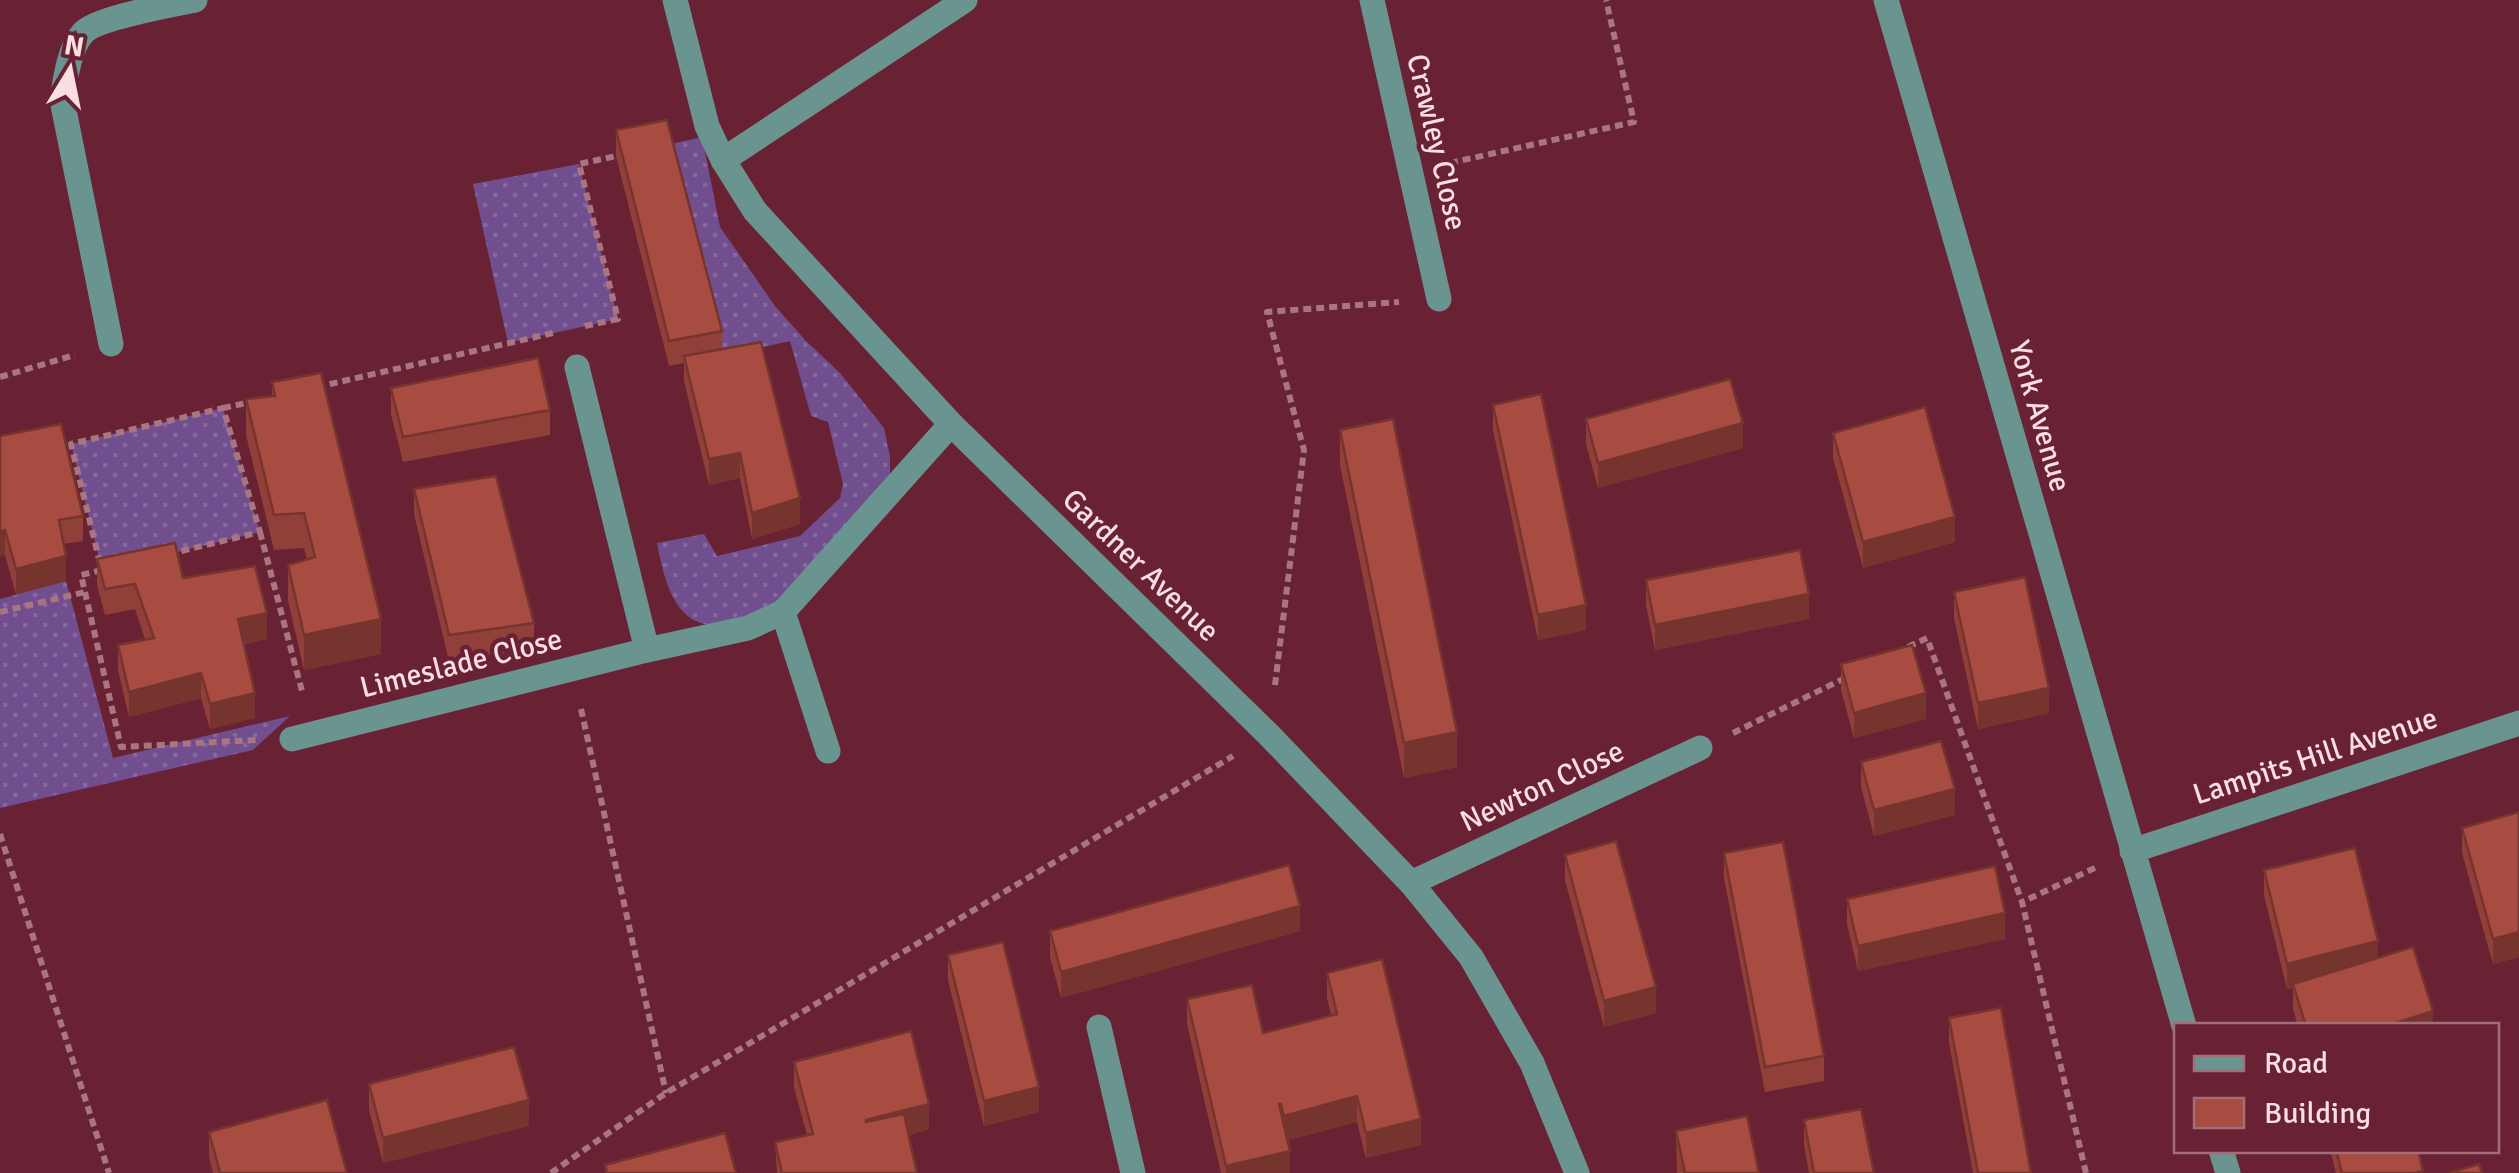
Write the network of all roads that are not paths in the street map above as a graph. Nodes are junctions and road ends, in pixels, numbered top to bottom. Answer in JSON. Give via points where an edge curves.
{"nodes":[{"id":1,"x":195,"y":0,"type":"edge"},
{"id":2,"x":675,"y":0,"type":"edge"},
{"id":3,"x":965,"y":0,"type":"edge"},
{"id":4,"x":1372,"y":0,"type":"edge"},
{"id":5,"x":1886,"y":0,"type":"edge"},
{"id":6,"x":723,"y":160,"type":"junction"},
{"id":7,"x":1439,"y":299,"type":"road end"},
{"id":8,"x":112,"y":344,"type":"road end"},
{"id":9,"x":577,"y":367,"type":"dead end"},
{"id":10,"x":951,"y":424,"type":"junction"},
{"id":11,"x":783,"y":612,"type":"junction"},
{"id":12,"x":647,"y":650,"type":"junction"},
{"id":13,"x":2519,"y":723,"type":"edge"},
{"id":14,"x":303,"y":736,"type":"road end"},
{"id":15,"x":1700,"y":748,"type":"road end"},
{"id":16,"x":828,"y":750,"type":"dead end"},
{"id":17,"x":2132,"y":850,"type":"junction"},
{"id":18,"x":1411,"y":883,"type":"junction"},
{"id":19,"x":2183,"y":1023,"type":"edge"},
{"id":20,"x":1099,"y":1026,"type":"dead end"},
{"id":21,"x":1133,"y":1173,"type":"edge"},
{"id":22,"x":1577,"y":1173,"type":"edge"}],
"edges":[{"from":1,"to":8,"type":"street","via":[[83,32],[66,67],[62,100]]},
{"from":2,"to":6,"type":"street","name":"Gardner Avenue","via":[[707,126]]},
{"from":3,"to":6,"type":"street"},
{"from":4,"to":7,"type":"street","name":"Crawley Close"},
{"from":5,"to":17,"type":"street","name":"York Avenue"},
{"from":6,"to":10,"type":"street","name":"Gardner Avenue","via":[[755,210]]},
{"from":9,"to":12,"type":"street"},
{"from":10,"to":11,"type":"street","name":"Limeslade Close"},
{"from":10,"to":18,"type":"street","name":"Gardner Avenue","via":[[1269,734]]},
{"from":11,"to":12,"type":"street","name":"Limeslade Close","via":[[748,628]]},
{"from":11,"to":16,"type":"street"},
{"from":12,"to":14,"type":"street","name":"Limeslade Close"},
{"from":13,"to":17,"type":"street","name":"Lampits Hill Avenue"},
{"from":15,"to":18,"type":"street","name":"Newton Close"},
{"from":17,"to":19,"type":"street","name":"York Avenue"},
{"from":18,"to":22,"type":"street","name":"Gardner Avenue","via":[[1471,957],[1532,1063]]},
{"from":20,"to":21,"type":"street"}]}
